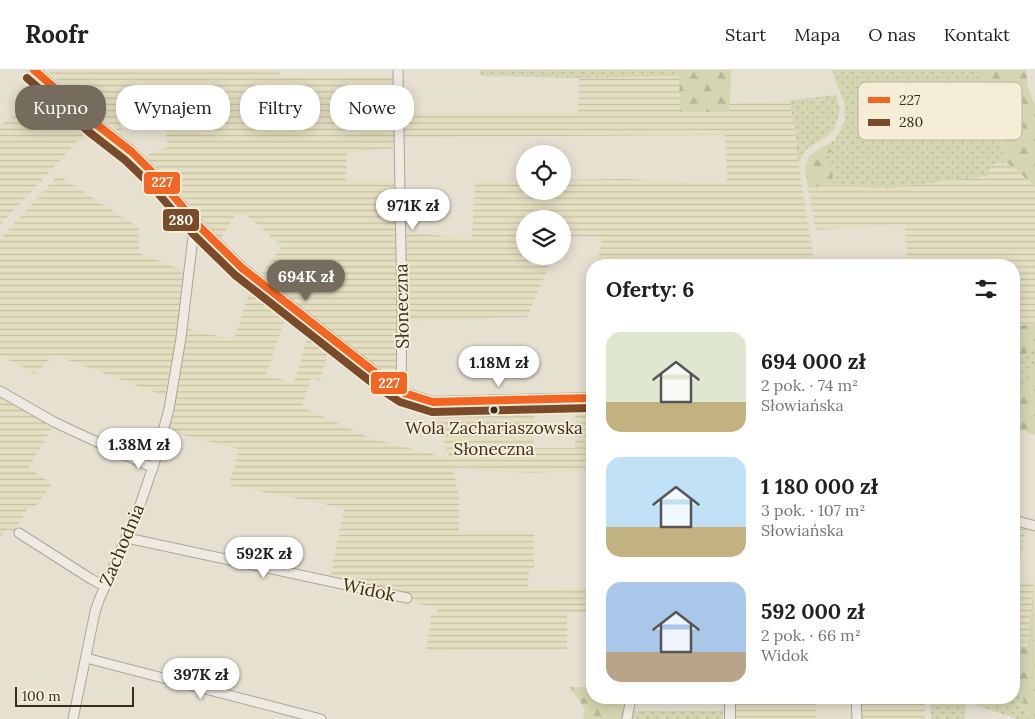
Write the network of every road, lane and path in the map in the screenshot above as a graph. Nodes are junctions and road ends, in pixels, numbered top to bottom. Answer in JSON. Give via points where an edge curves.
{"nodes":[{"id":1,"x":34,"y":70,"type":"edge"},
{"id":2,"x":398,"y":70,"type":"edge"},
{"id":3,"x":200,"y":226,"type":"junction"},
{"id":4,"x":0,"y":391,"type":"edge"},
{"id":5,"x":401,"y":391,"type":"junction"},
{"id":6,"x":586,"y":398,"type":"edge"},
{"id":7,"x":153,"y":468,"type":"junction"},
{"id":8,"x":1020,"y":522,"type":"edge"},
{"id":9,"x":1035,"y":526,"type":"edge"},
{"id":10,"x":19,"y":533,"type":"dead end"},
{"id":11,"x":127,"y":538,"type":"junction"},
{"id":12,"x":104,"y":586,"type":"junction"},
{"id":13,"x":407,"y":598,"type":"dead end"},
{"id":14,"x":86,"y":658,"type":"junction"},
{"id":15,"x":630,"y":704,"type":"edge"},
{"id":16,"x":730,"y":704,"type":"edge"},
{"id":17,"x":856,"y":704,"type":"edge"},
{"id":18,"x":73,"y":719,"type":"edge"},
{"id":19,"x":321,"y":719,"type":"edge"},
{"id":20,"x":627,"y":719,"type":"edge"},
{"id":21,"x":730,"y":719,"type":"edge"},
{"id":22,"x":856,"y":719,"type":"edge"}],
"edges":[{"from":1,"to":3,"type":"street","via":[[158,176]]},
{"from":2,"to":5,"type":"street","name":"Słoneczna"},
{"from":3,"to":5,"type":"street","via":[[242,268]]},
{"from":3,"to":7,"type":"street","name":"Zachodnia","via":[[193,237],[175,376]]},
{"from":4,"to":7,"type":"street","via":[[54,422]]},
{"from":5,"to":6,"type":"street","via":[[433,402]]},
{"from":7,"to":11,"type":"street","name":"Zachodnia"},
{"from":8,"to":9,"type":"street"},
{"from":10,"to":12,"type":"street"},
{"from":11,"to":12,"type":"street","name":"Zachodnia"},
{"from":11,"to":13,"type":"street","name":"Widok"},
{"from":12,"to":14,"type":"street","name":"Zachodnia"},
{"from":14,"to":18,"type":"street","name":"Zachodnia"},
{"from":14,"to":19,"type":"street"},
{"from":15,"to":20,"type":"street"},
{"from":16,"to":21,"type":"street"},
{"from":17,"to":22,"type":"street"}]}
